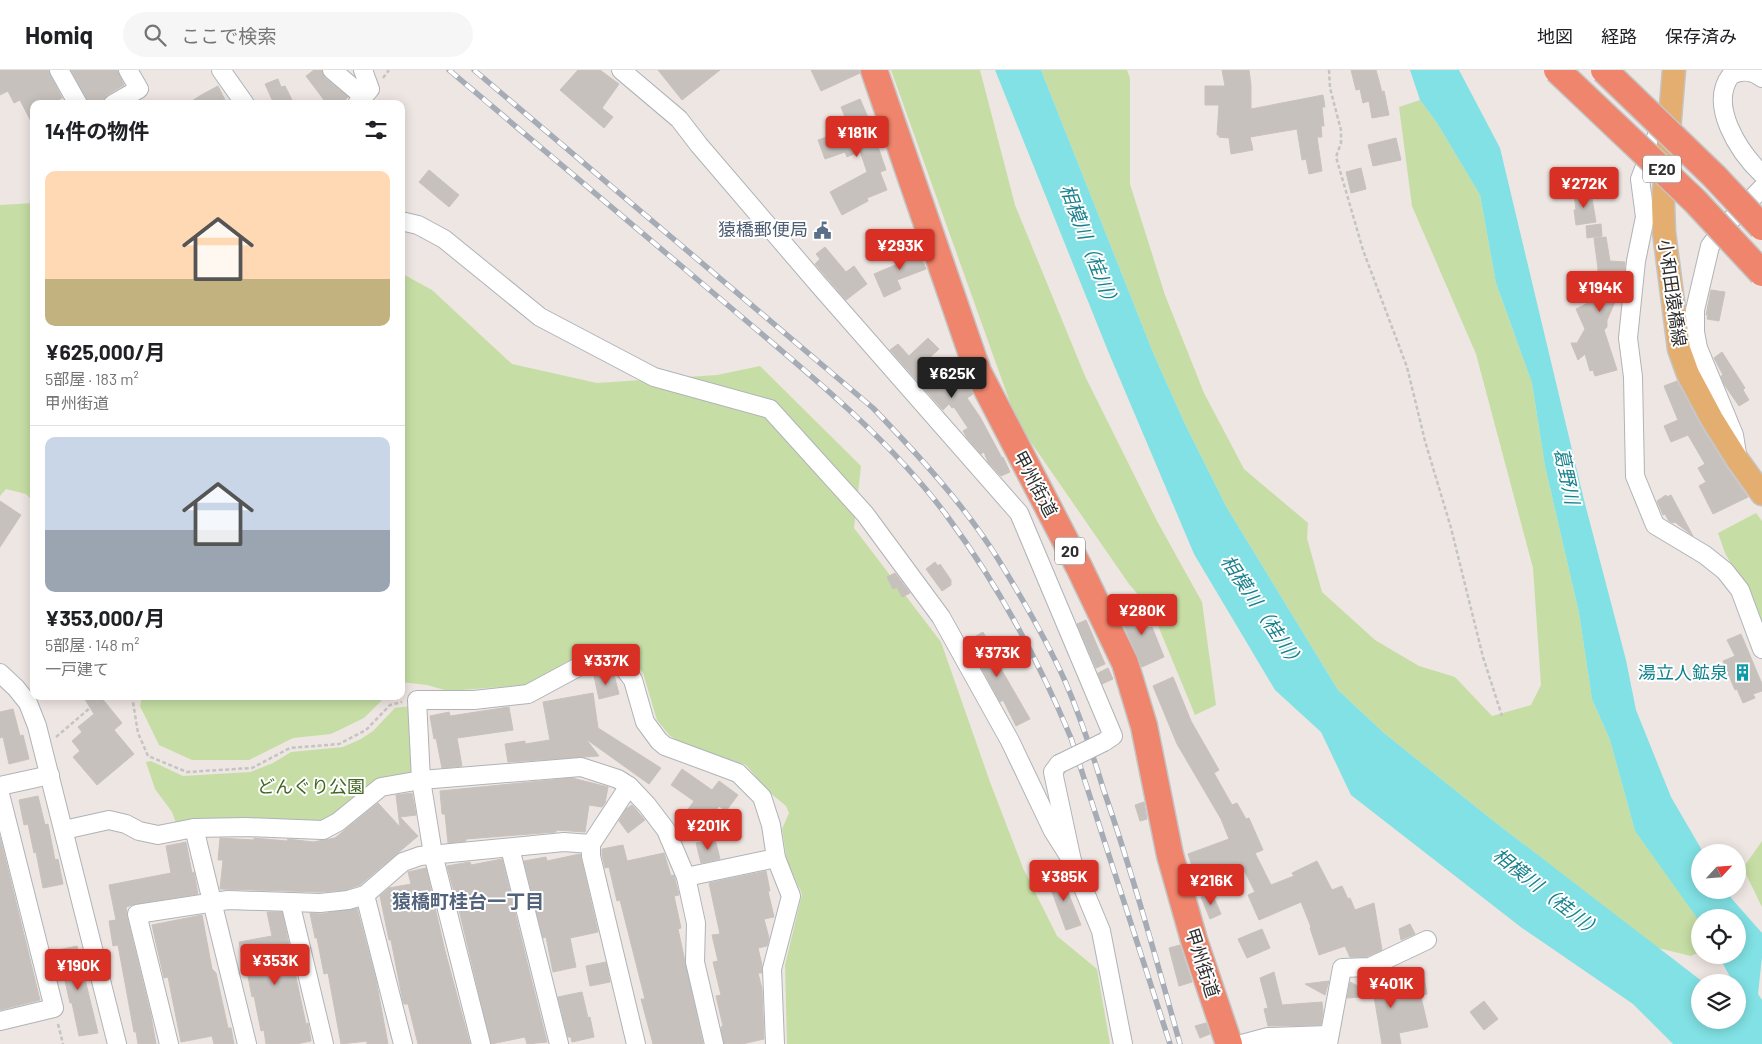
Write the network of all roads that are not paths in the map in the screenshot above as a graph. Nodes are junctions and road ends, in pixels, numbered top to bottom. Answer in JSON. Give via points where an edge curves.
{"nodes":[{"id":1,"x":59,"y":70,"type":"edge"},
{"id":2,"x":128,"y":70,"type":"edge"},
{"id":3,"x":221,"y":70,"type":"edge"},
{"id":4,"x":332,"y":70,"type":"edge"},
{"id":5,"x":363,"y":70,"type":"edge"},
{"id":6,"x":621,"y":70,"type":"edge"},
{"id":7,"x":874,"y":70,"type":"edge"},
{"id":8,"x":1557,"y":70,"type":"edge"},
{"id":9,"x":1604,"y":70,"type":"edge"},
{"id":10,"x":1674,"y":70,"type":"edge"},
{"id":11,"x":1762,"y":78,"type":"edge"},
{"id":12,"x":76,"y":100,"type":"edge"},
{"id":13,"x":120,"y":100,"type":"edge"},
{"id":14,"x":242,"y":100,"type":"edge"},
{"id":15,"x":359,"y":100,"type":"edge"},
{"id":16,"x":360,"y":100,"type":"edge"},
{"id":17,"x":1670,"y":100,"type":"junction"},
{"id":18,"x":1762,"y":174,"type":"edge"},
{"id":19,"x":1762,"y":188,"type":"edge"},
{"id":20,"x":405,"y":222,"type":"edge"},
{"id":21,"x":1762,"y":227,"type":"edge"},
{"id":22,"x":1762,"y":273,"type":"edge"},
{"id":23,"x":1737,"y":459,"type":"junction"},
{"id":24,"x":1762,"y":494,"type":"edge"},
{"id":25,"x":1042,"y":499,"type":"junction"},
{"id":26,"x":1019,"y":513,"type":"junction"},
{"id":27,"x":1762,"y":649,"type":"edge"},
{"id":28,"x":0,"y":673,"type":"edge"},
{"id":29,"x":50,"y":775,"type":"junction"},
{"id":30,"x":421,"y":780,"type":"junction"},
{"id":31,"x":0,"y":786,"type":"edge"},
{"id":32,"x":629,"y":786,"type":"junction"},
{"id":33,"x":0,"y":794,"type":"edge"},
{"id":34,"x":194,"y":828,"type":"junction"},
{"id":35,"x":64,"y":830,"type":"junction"},
{"id":36,"x":5,"y":835,"type":"edge"},
{"id":37,"x":591,"y":844,"type":"junction"},
{"id":38,"x":510,"y":848,"type":"junction"},
{"id":39,"x":433,"y":854,"type":"junction"},
{"id":40,"x":776,"y":858,"type":"junction"},
{"id":41,"x":1072,"y":861,"type":"junction"},
{"id":42,"x":686,"y":877,"type":"junction"},
{"id":43,"x":365,"y":895,"type":"junction"},
{"id":44,"x":212,"y":902,"type":"junction"},
{"id":45,"x":290,"y":902,"type":"junction"},
{"id":46,"x":1427,"y":940,"type":"dead end"},
{"id":47,"x":0,"y":1021,"type":"edge"},
{"id":48,"x":1329,"y":1039,"type":"edge"},
{"id":49,"x":117,"y":1044,"type":"edge"},
{"id":50,"x":169,"y":1044,"type":"edge"},
{"id":51,"x":247,"y":1044,"type":"edge"},
{"id":52,"x":324,"y":1044,"type":"edge"},
{"id":53,"x":403,"y":1044,"type":"edge"},
{"id":54,"x":482,"y":1044,"type":"edge"},
{"id":55,"x":559,"y":1044,"type":"edge"},
{"id":56,"x":636,"y":1044,"type":"edge"},
{"id":57,"x":714,"y":1044,"type":"edge"},
{"id":58,"x":775,"y":1044,"type":"edge"},
{"id":59,"x":1123,"y":1044,"type":"edge"},
{"id":60,"x":1229,"y":1044,"type":"edge"},
{"id":61,"x":1242,"y":1044,"type":"edge"}],
"edges":[{"from":1,"to":12,"type":"street"},
{"from":2,"to":13,"type":"street","via":[[139,89]]},
{"from":3,"to":14,"type":"street"},
{"from":4,"to":15,"type":"street","via":[[358,92]]},
{"from":5,"to":16,"type":"street","via":[[370,88]]},
{"from":6,"to":26,"type":"street","via":[[679,119],[818,284]]},
{"from":7,"to":25,"type":"highway","name":"甲州街道","number":"20","via":[[978,372]]},
{"from":8,"to":22,"type":"highway","number":"E20","bridge":true,"via":[[1695,201]]},
{"from":9,"to":21,"type":"highway","number":"E20","bridge":true,"via":[[1708,169]]},
{"from":10,"to":17,"type":"main road","name":"小和田猿橋線"},
{"from":11,"to":18,"type":"street","via":[[1745,71],[1731,75],[1722,99],[1734,136]]},
{"from":17,"to":23,"type":"main road","name":"小和田猿橋線","via":[[1664,232],[1679,349],[1688,374]]},
{"from":17,"to":27,"type":"street","via":[[1640,178],[1645,217],[1636,262],[1628,338],[1633,377],[1635,476],[1655,525],[1706,555],[1740,590]]},
{"from":19,"to":23,"type":"street","via":[[1710,246],[1695,310],[1698,348],[1734,435]]},
{"from":20,"to":41,"type":"street","via":[[444,239],[540,317],[654,377],[770,409],[865,514],[941,618]]},
{"from":23,"to":24,"type":"main road","name":"小和田猿橋線"},
{"from":25,"to":26,"type":"street"},
{"from":25,"to":60,"type":"highway","name":"甲州街道","number":"20","via":[[1125,663],[1144,726],[1170,855]]},
{"from":26,"to":41,"type":"street","bridge":true,"via":[[1113,736],[1059,764],[1053,772]]},
{"from":28,"to":29,"type":"street","via":[[28,703]]},
{"from":29,"to":31,"type":"street"},
{"from":29,"to":35,"type":"street"},
{"from":30,"to":32,"type":"street","via":[[582,767]]},
{"from":30,"to":34,"type":"street","via":[[381,787],[338,822],[323,830]]},
{"from":30,"to":39,"type":"street"},
{"from":30,"to":40,"type":"street","via":[[417,700],[474,700],[528,694],[580,666],[608,661],[624,668],[633,680],[645,722],[659,741],[738,773],[762,797],[771,825]]},
{"from":32,"to":37,"type":"street"},
{"from":32,"to":42,"type":"street","via":[[666,830]]},
{"from":33,"to":36,"type":"street"},
{"from":34,"to":35,"type":"street","via":[[158,835],[110,820]]},
{"from":34,"to":44,"type":"street"},
{"from":35,"to":49,"type":"street"},
{"from":36,"to":47,"type":"street","via":[[54,1008]]},
{"from":37,"to":38,"type":"street","via":[[564,842]]},
{"from":37,"to":56,"type":"street","via":[[591,856]]},
{"from":38,"to":39,"type":"street"},
{"from":38,"to":55,"type":"street"},
{"from":39,"to":43,"type":"street","via":[[403,862]]},
{"from":39,"to":54,"type":"street"},
{"from":40,"to":42,"type":"street"},
{"from":40,"to":58,"type":"street","via":[[791,896],[772,969]]},
{"from":41,"to":59,"type":"street","via":[[1101,931]]},
{"from":42,"to":57,"type":"street","via":[[696,924],[695,962]]},
{"from":43,"to":45,"type":"street","via":[[320,903]]},
{"from":43,"to":53,"type":"street"},
{"from":44,"to":45,"type":"street"},
{"from":44,"to":50,"type":"street","via":[[137,914]]},
{"from":44,"to":51,"type":"street"},
{"from":45,"to":52,"type":"street"},
{"from":46,"to":48,"type":"street","via":[[1370,967],[1342,968]]},
{"from":48,"to":61,"type":"street","via":[[1268,1037]]}]}
